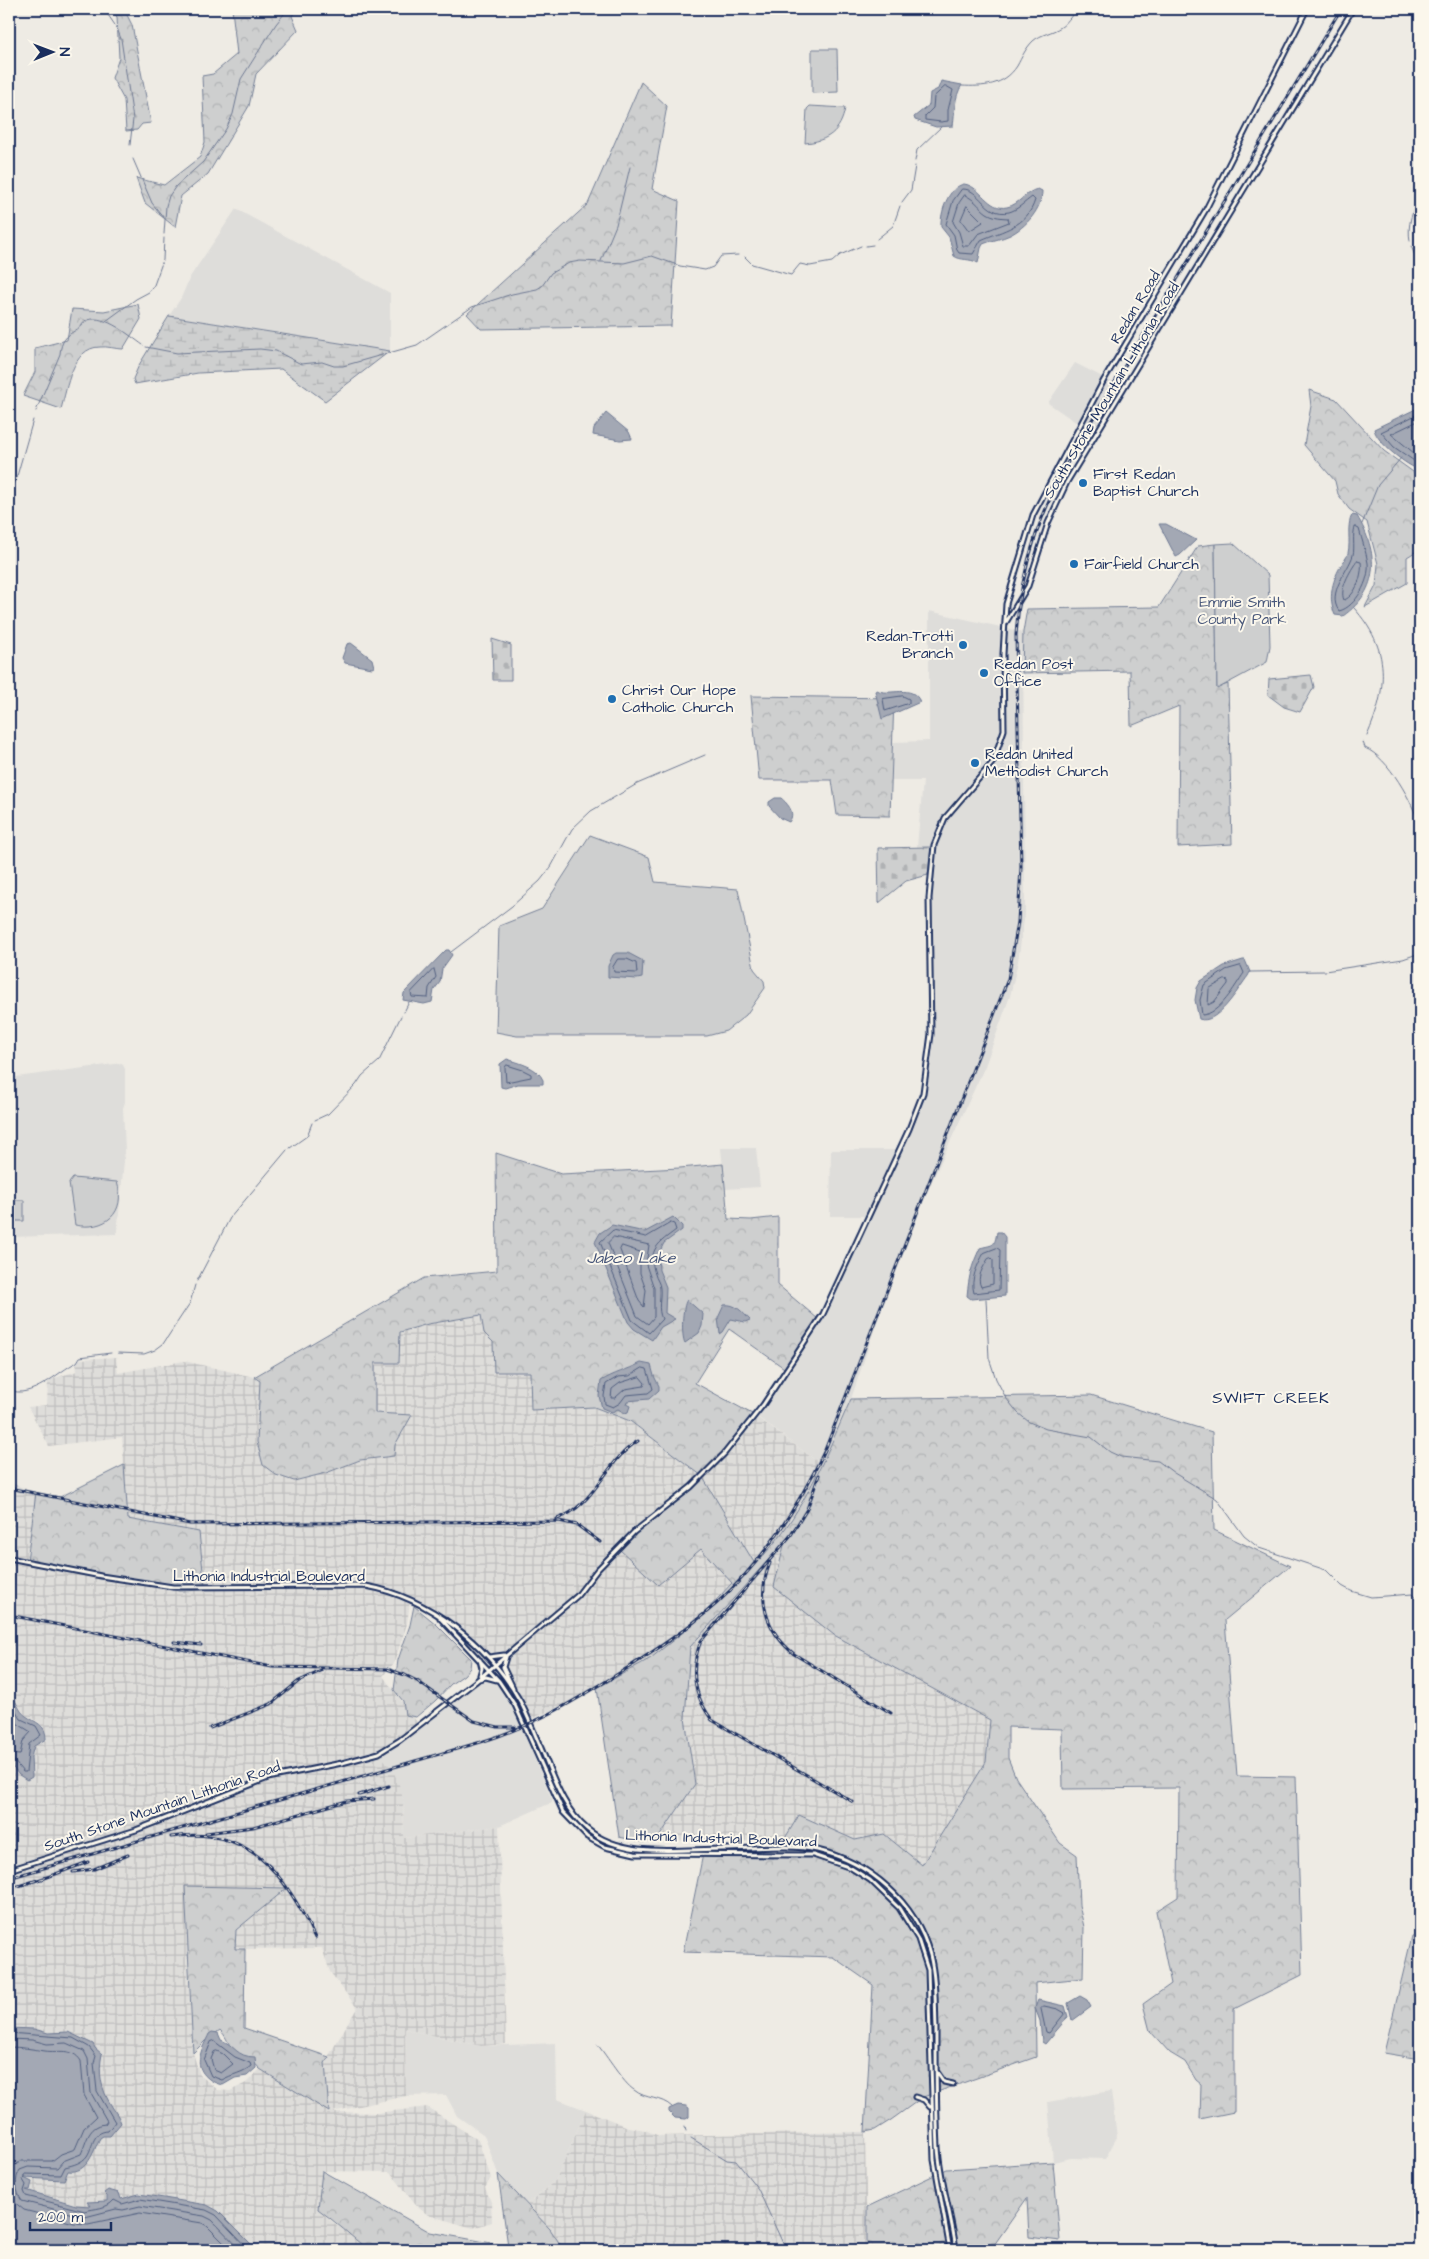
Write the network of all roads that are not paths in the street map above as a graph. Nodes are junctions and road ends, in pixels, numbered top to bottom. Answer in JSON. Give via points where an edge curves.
{"nodes":[{"id":1,"x":1307,"y":9,"type":"edge"},
{"id":2,"x":1353,"y":9,"type":"edge"},
{"id":3,"x":1005,"y":624,"type":"junction"},
{"id":4,"x":9,"y":1558,"type":"edge"},
{"id":5,"x":437,"y":1613,"type":"junction"},
{"id":6,"x":507,"y":1654,"type":"junction"},
{"id":7,"x":486,"y":1656,"type":"junction"},
{"id":8,"x":480,"y":1659,"type":"junction"},
{"id":9,"x":495,"y":1664,"type":"junction"},
{"id":10,"x":489,"y":1669,"type":"junction"},
{"id":11,"x":479,"y":1678,"type":"junction"},
{"id":12,"x":499,"y":1681,"type":"junction"},
{"id":13,"x":474,"y":1682,"type":"junction"},
{"id":14,"x":515,"y":1693,"type":"junction"},
{"id":15,"x":730,"y":1849,"type":"junction"},
{"id":16,"x":730,"y":1854,"type":"junction"},
{"id":17,"x":9,"y":1870,"type":"edge"},
{"id":18,"x":936,"y":2072,"type":"junction"},
{"id":19,"x":953,"y":2084,"type":"dead end"},
{"id":20,"x":915,"y":2097,"type":"dead end"},
{"id":21,"x":932,"y":2109,"type":"junction"},
{"id":22,"x":950,"y":2248,"type":"edge"},
{"id":23,"x":956,"y":2248,"type":"edge"}],
"edges":[{"from":1,"to":3,"type":"main road","name":"Redan Road","via":[[1205,211],[1104,380],[1039,502],[1008,592]]},
{"from":2,"to":3,"type":"main road","name":"South Stone Mountain Lithonia Road","via":[[1067,482],[1048,524],[1028,586]]},
{"from":3,"to":6,"type":"main road","name":"South Stone Mountain Lithonia Road","via":[[1002,739],[992,762],[946,818],[934,845],[929,911],[930,1034],[923,1093],[898,1157],[822,1314],[763,1405],[708,1471],[634,1532],[577,1596]]},
{"from":4,"to":5,"type":"main road","name":"Lithonia Industrial Boulevard","via":[[173,1587],[366,1586],[389,1590]]},
{"from":5,"to":7,"type":"main road","name":"Lithonia Industrial Boulevard"},
{"from":5,"to":8,"type":"main road","name":"Lithonia Industrial Boulevard"},
{"from":6,"to":7,"type":"main road","via":[[497,1658]]},
{"from":6,"to":9,"type":"main road","name":"South Stone Mountain Lithonia Road"},
{"from":6,"to":14,"type":"main road","via":[[503,1667]]},
{"from":7,"to":9,"type":"main road","name":"Lithonia Industrial Boulevard"},
{"from":8,"to":10,"type":"main road","name":"Lithonia Industrial Boulevard"},
{"from":8,"to":11,"type":"main road"},
{"from":9,"to":10,"type":"main road","name":"South Stone Mountain Lithonia Road"},
{"from":9,"to":14,"type":"main road","name":"Lithonia Industrial Boulevard"},
{"from":10,"to":11,"type":"main road","name":"South Stone Mountain Lithonia Road"},
{"from":10,"to":12,"type":"main road","name":"Lithonia Industrial Boulevard"},
{"from":11,"to":13,"type":"main road","name":"South Stone Mountain Lithonia Road"},
{"from":12,"to":13,"type":"main road","via":[[486,1677]]},
{"from":12,"to":16,"type":"main road","name":"Lithonia Industrial Boulevard","via":[[515,1706],[563,1812],[587,1838],[605,1847],[635,1854]]},
{"from":13,"to":17,"type":"main road","name":"South Stone Mountain Lithonia Road","via":[[379,1753],[268,1778],[136,1830]]},
{"from":14,"to":15,"type":"main road","name":"Lithonia Industrial Boulevard","via":[[567,1806],[586,1829],[604,1841],[635,1849]]},
{"from":15,"to":16,"type":"main road"},
{"from":15,"to":18,"type":"main road","name":"Lithonia Industrial Boulevard","via":[[795,1848],[834,1855],[869,1872],[897,1896],[912,1916],[930,1953],[935,1986]]},
{"from":16,"to":21,"type":"main road","name":"Lithonia Industrial Boulevard","via":[[812,1855],[832,1860],[870,1880],[899,1908],[918,1939],[928,1970]]},
{"from":18,"to":19,"type":"main road","via":[[944,2082]]},
{"from":18,"to":23,"type":"main road","name":"Lithonia Industrial Boulevard","via":[[940,2168]]},
{"from":20,"to":21,"type":"main road","via":[[924,2100]]},
{"from":21,"to":22,"type":"main road","name":"Lithonia Industrial Boulevard","via":[[934,2160]]},
{"from":22,"to":23,"type":"main road"}]}
